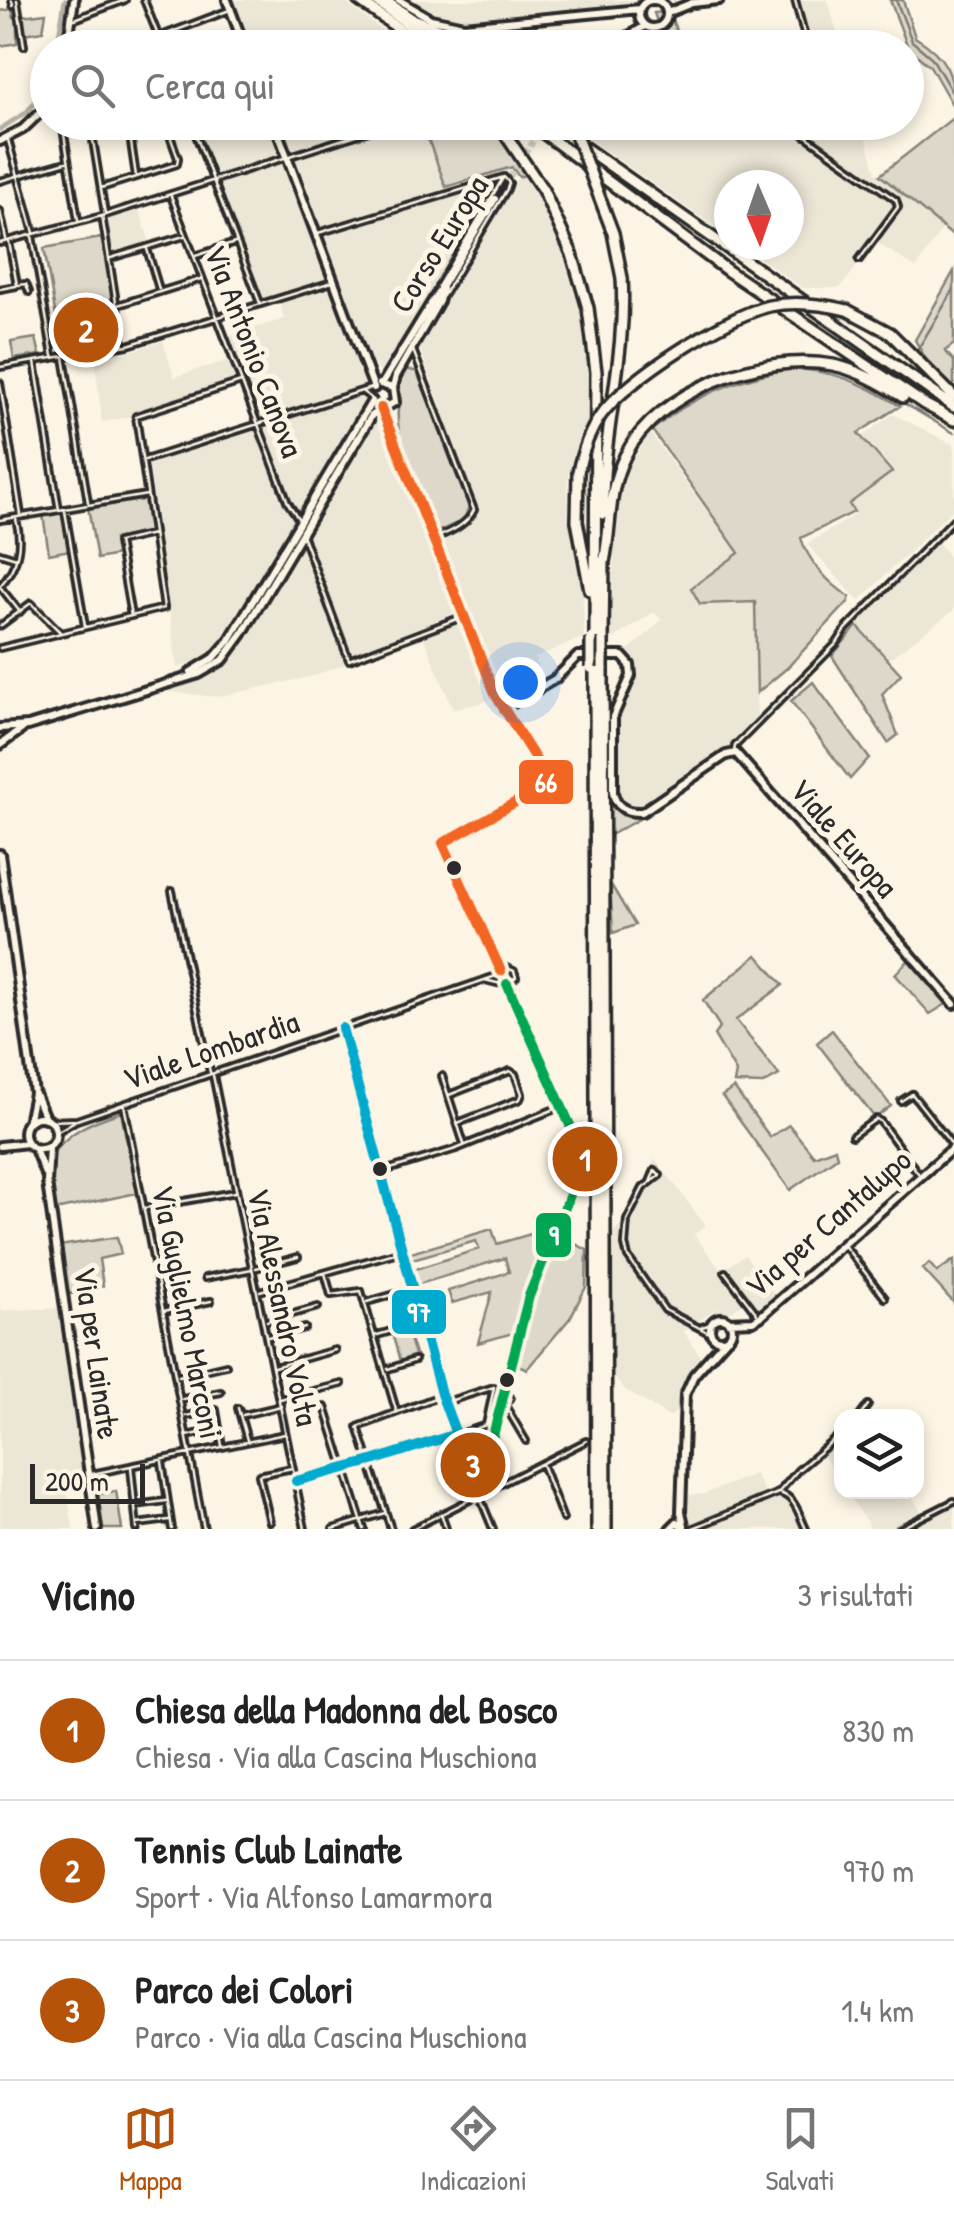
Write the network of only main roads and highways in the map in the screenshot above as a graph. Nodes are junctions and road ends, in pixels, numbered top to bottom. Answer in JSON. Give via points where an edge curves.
{"nodes":[{"id":1,"x":358,"y":0,"type":"edge"},
{"id":2,"x":376,"y":0,"type":"edge"},
{"id":3,"x":384,"y":0,"type":"edge"},
{"id":4,"x":401,"y":30,"type":"edge"},
{"id":5,"x":417,"y":30,"type":"edge"},
{"id":6,"x":441,"y":30,"type":"edge"},
{"id":7,"x":509,"y":140,"type":"edge"},
{"id":8,"x":553,"y":140,"type":"edge"},
{"id":9,"x":574,"y":140,"type":"edge"},
{"id":10,"x":578,"y":140,"type":"edge"},
{"id":11,"x":954,"y":396,"type":"edge"},
{"id":12,"x":954,"y":407,"type":"edge"},
{"id":13,"x":954,"y":423,"type":"edge"},
{"id":14,"x":604,"y":562,"type":"junction"},
{"id":15,"x":596,"y":638,"type":"junction"},
{"id":16,"x":596,"y":668,"type":"junction"},
{"id":17,"x":596,"y":1529,"type":"edge"},
{"id":18,"x":606,"y":1529,"type":"edge"}],
"edges":[{"from":1,"to":4,"type":"highway"},
{"from":2,"to":5,"type":"highway"},
{"from":3,"to":6,"type":"highway"},
{"from":7,"to":15,"type":"highway","via":[[543,190],[588,308],[596,372]]},
{"from":8,"to":13,"type":"highway","via":[[744,282]]},
{"from":9,"to":12,"type":"highway"},
{"from":10,"to":14,"type":"highway","bridge":true,"via":[[613,233],[622,278],[621,343],[604,467]]},
{"from":11,"to":15,"type":"highway","bridge":true,"via":[[890,333],[846,310],[808,304],[754,310],[643,376],[616,398],[588,438],[578,472],[576,521]]},
{"from":13,"to":14,"type":"highway","via":[[858,373],[817,363],[776,364],[698,388],[652,419],[624,458],[612,489]]},
{"from":14,"to":15,"type":"highway"},
{"from":15,"to":16,"type":"highway","bridge":true},
{"from":16,"to":17,"type":"highway"},
{"from":16,"to":18,"type":"highway"}]}
